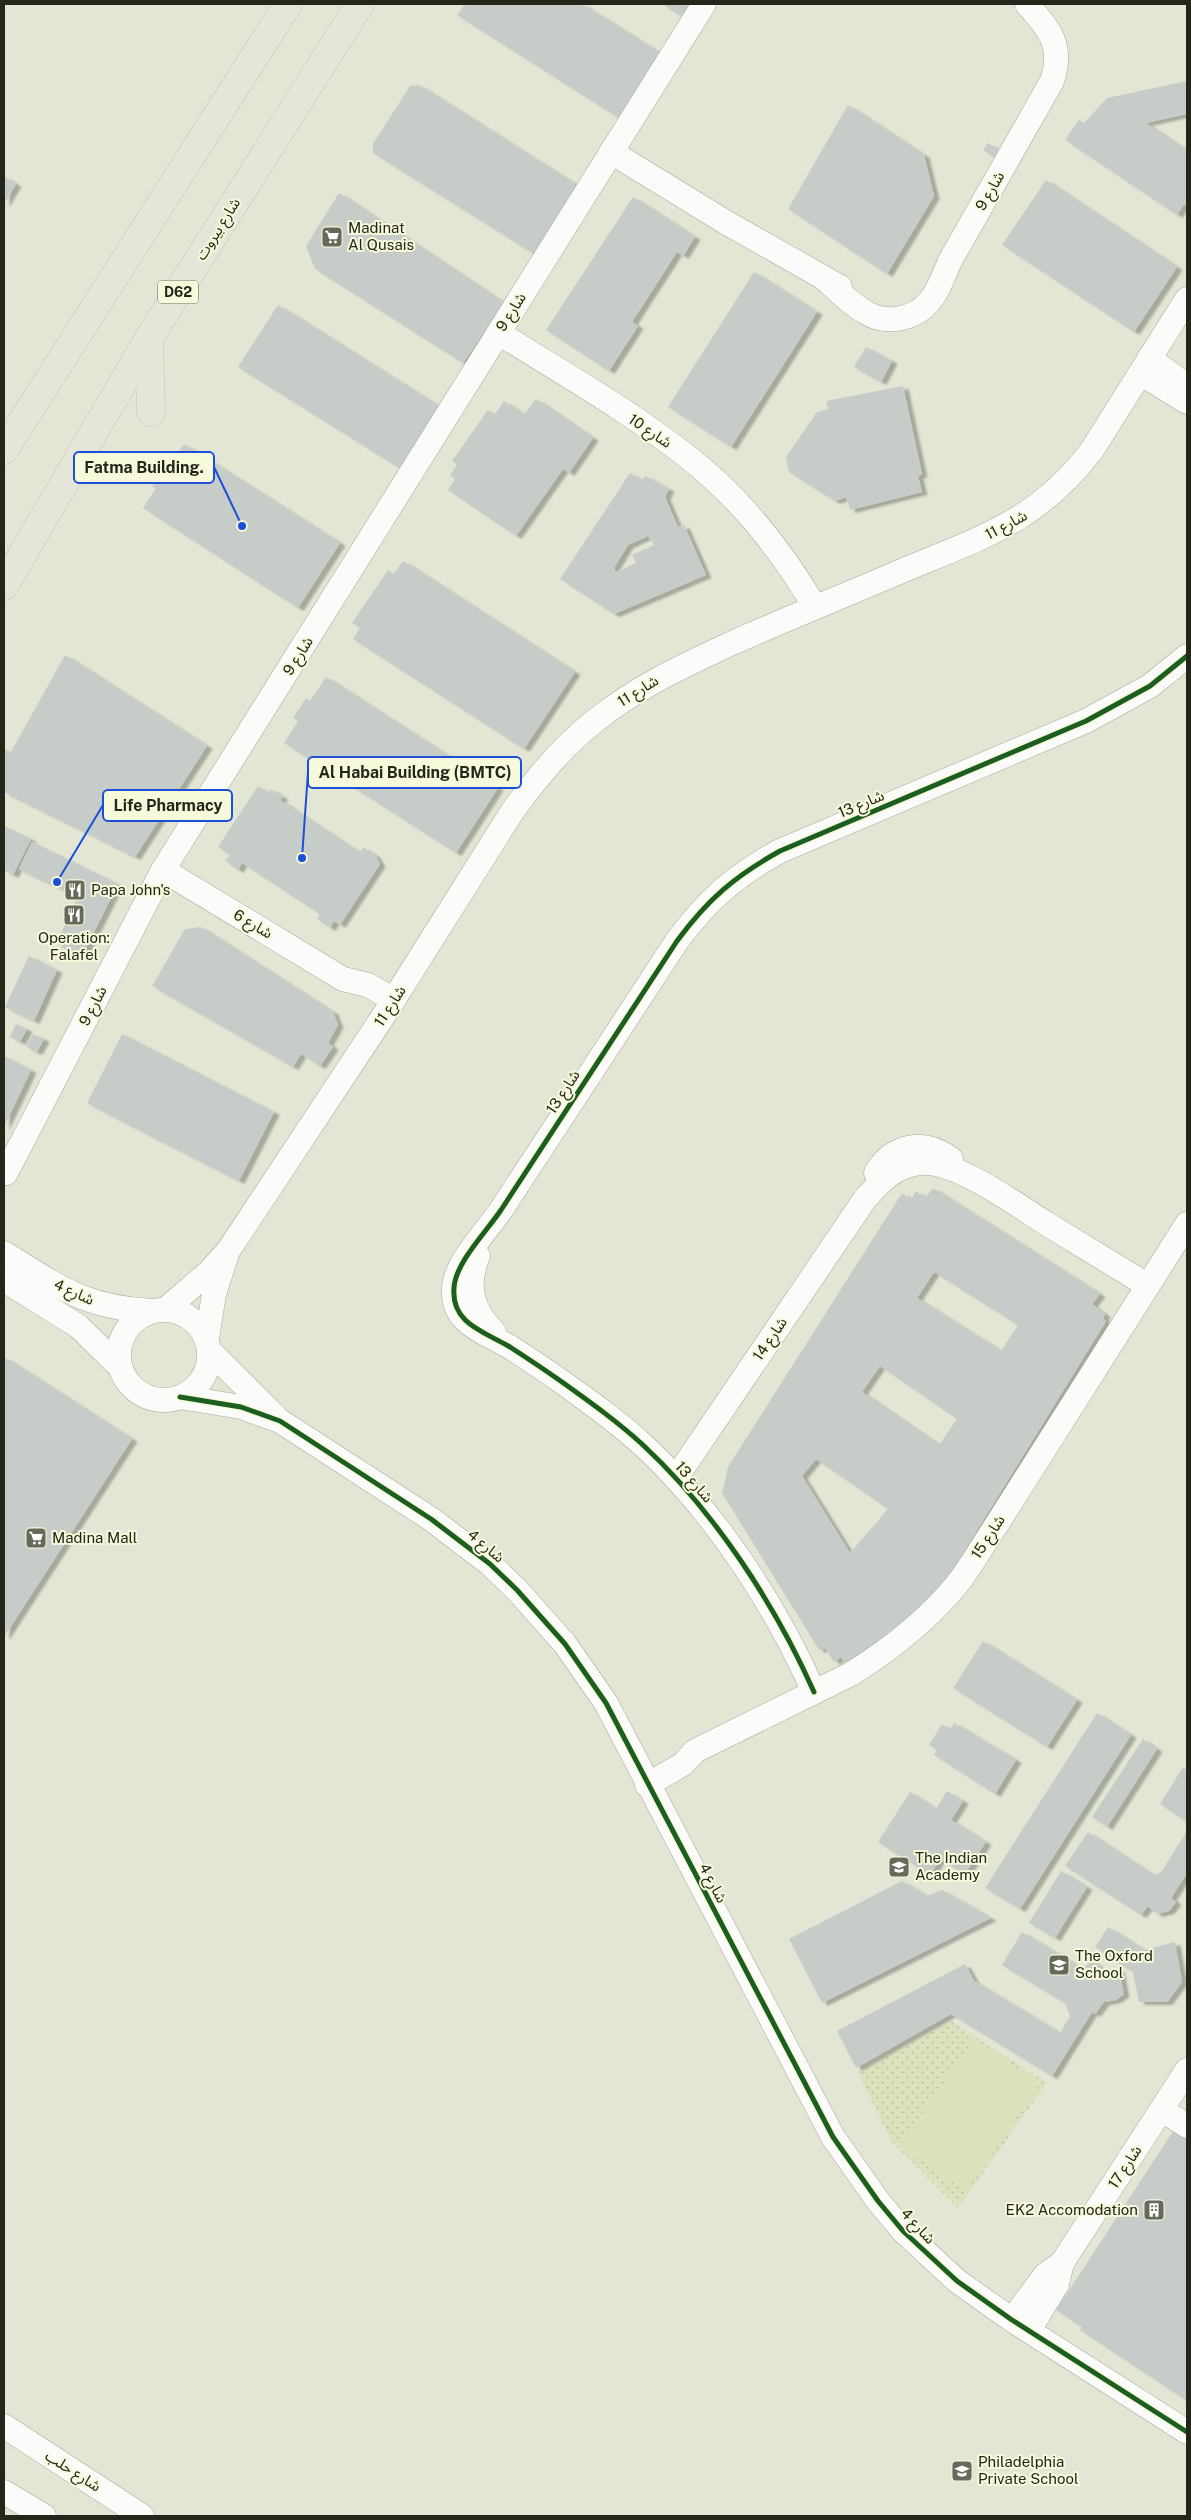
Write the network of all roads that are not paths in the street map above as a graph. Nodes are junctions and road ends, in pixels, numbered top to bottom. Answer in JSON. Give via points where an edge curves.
{"nodes":[{"id":1,"x":288,"y":4,"type":"edge"},
{"id":2,"x":360,"y":4,"type":"edge"},
{"id":3,"x":704,"y":4,"type":"edge"},
{"id":4,"x":1027,"y":4,"type":"edge"},
{"id":5,"x":1032,"y":4,"type":"edge"},
{"id":6,"x":1031,"y":122,"type":"junction"},
{"id":7,"x":611,"y":152,"type":"junction"},
{"id":8,"x":1187,"y":299,"type":"edge"},
{"id":9,"x":499,"y":333,"type":"junction"},
{"id":10,"x":149,"y":338,"type":"junction"},
{"id":11,"x":1144,"y":366,"type":"junction"},
{"id":12,"x":1187,"y":386,"type":"edge"},
{"id":13,"x":1187,"y":402,"type":"edge"},
{"id":14,"x":150,"y":412,"type":"dead end"},
{"id":15,"x":4,"y":450,"type":"edge"},
{"id":16,"x":4,"y":586,"type":"edge"},
{"id":17,"x":806,"y":611,"type":"junction"},
{"id":18,"x":1187,"y":656,"type":"edge"},
{"id":19,"x":163,"y":870,"type":"junction"},
{"id":20,"x":389,"y":1008,"type":"junction"},
{"id":21,"x":6,"y":1173,"type":"dead end"},
{"id":22,"x":1187,"y":1224,"type":"edge"},
{"id":23,"x":228,"y":1251,"type":"junction"},
{"id":24,"x":4,"y":1253,"type":"edge"},
{"id":25,"x":4,"y":1280,"type":"edge"},
{"id":26,"x":1147,"y":1285,"type":"junction"},
{"id":27,"x":159,"y":1310,"type":"junction"},
{"id":28,"x":208,"y":1345,"type":"junction"},
{"id":29,"x":120,"y":1366,"type":"junction"},
{"id":30,"x":180,"y":1397,"type":"junction"},
{"id":31,"x":280,"y":1421,"type":"junction"},
{"id":32,"x":676,"y":1478,"type":"junction"},
{"id":33,"x":814,"y":1692,"type":"junction"},
{"id":34,"x":643,"y":1777,"type":"junction"},
{"id":35,"x":1187,"y":2070,"type":"edge"},
{"id":36,"x":1174,"y":2103,"type":"edge"},
{"id":37,"x":1187,"y":2126,"type":"edge"},
{"id":38,"x":1020,"y":2325,"type":"junction"},
{"id":39,"x":4,"y":2426,"type":"edge"},
{"id":40,"x":1187,"y":2432,"type":"edge"},
{"id":41,"x":4,"y":2492,"type":"edge"},
{"id":42,"x":44,"y":2516,"type":"edge"},
{"id":43,"x":142,"y":2516,"type":"edge"}],
"edges":[{"from":1,"to":15,"type":"main road"},
{"from":2,"to":10,"type":"main road","name":"شارع بيروت","number":"D62"},
{"from":3,"to":7,"type":"street","name":"شارع 9"},
{"from":4,"to":6,"type":"street","name":"شارع 9","via":[[1052,35],[1057,57],[1052,81]]},
{"from":5,"to":6,"type":"street","name":"شارع 9","via":[[1062,25],[1072,43],[1074,57],[1066,83]]},
{"from":6,"to":7,"type":"street","name":"شارع 9","via":[[950,261],[937,291],[919,311],[893,319],[866,313],[826,280]]},
{"from":7,"to":9,"type":"street","name":"شارع 9"},
{"from":8,"to":11,"type":"street","name":"شارع 11"},
{"from":9,"to":17,"type":"street","name":"شارع 10","via":[[689,458],[738,503],[779,555],[781,571]]},
{"from":9,"to":19,"type":"street","name":"شارع 9"},
{"from":10,"to":14,"type":"main road"},
{"from":10,"to":16,"type":"main road","name":"شارع بيروت","number":"D62"},
{"from":11,"to":12,"type":"street"},
{"from":11,"to":13,"type":"street"},
{"from":11,"to":17,"type":"street","name":"شارع 11","via":[[1092,450],[1055,493],[1032,511],[984,537]]},
{"from":17,"to":20,"type":"street","name":"شارع 11","via":[[673,670],[601,715],[572,740],[530,786],[512,812]]},
{"from":18,"to":32,"type":"street","name":"شارع 13","via":[[1150,686],[1086,721],[780,851],[722,888],[677,941],[490,1227],[474,1267],[471,1288],[472,1299],[482,1318],[507,1345],[603,1411]]},
{"from":19,"to":20,"type":"street","name":"شارع 6","via":[[343,979],[353,993]]},
{"from":19,"to":21,"type":"street","name":"شارع 9"},
{"from":20,"to":23,"type":"street","name":"شارع 11"},
{"from":22,"to":26,"type":"street","name":"شارع 15"},
{"from":23,"to":27,"type":"street","name":"شارع 11","via":[[209,1272]]},
{"from":23,"to":28,"type":"street","name":"شارع 11","via":[[214,1294]]},
{"from":24,"to":27,"type":"street","name":"شارع 4","via":[[66,1292],[86,1300],[122,1308]]},
{"from":25,"to":29,"type":"street","name":"شارع 4","via":[[78,1326]]},
{"from":26,"to":32,"type":"street","name":"شارع 14","via":[[982,1184],[935,1149],[908,1147],[885,1160],[877,1171],[865,1199]]},
{"from":26,"to":33,"type":"street","name":"شارع 15","via":[[958,1582],[896,1643],[851,1674]]},
{"from":27,"to":28,"type":"street","via":[[179,1312],[191,1318],[200,1327]]},
{"from":27,"to":29,"type":"street","via":[[139,1316],[129,1326],[121,1338]]},
{"from":28,"to":30,"type":"street","via":[[206,1374],[191,1392]]},
{"from":28,"to":31,"type":"street","name":"شارع 4"},
{"from":29,"to":30,"type":"street","via":[[126,1381],[138,1393],[154,1399]]},
{"from":30,"to":31,"type":"street","name":"شارع 4","via":[[241,1407]]},
{"from":31,"to":34,"type":"street","name":"شارع 4","via":[[431,1519],[490,1564],[517,1590],[586,1673],[606,1703]]},
{"from":32,"to":33,"type":"street","name":"شارع 13","via":[[712,1523],[770,1608],[796,1652]]},
{"from":33,"to":34,"type":"street","name":"شارع 15","via":[[695,1750],[684,1764]]},
{"from":34,"to":38,"type":"street","name":"شارع 4","via":[[854,2170],[903,2231],[932,2260]]},
{"from":35,"to":36,"type":"street","name":"شارع 17"},
{"from":36,"to":37,"type":"street"},
{"from":36,"to":38,"type":"street","name":"شارع 17","via":[[1062,2263],[1057,2284]]},
{"from":38,"to":40,"type":"street","name":"شارع 4"},
{"from":39,"to":43,"type":"street","name":"شارع حلب"},
{"from":41,"to":42,"type":"street"}]}
